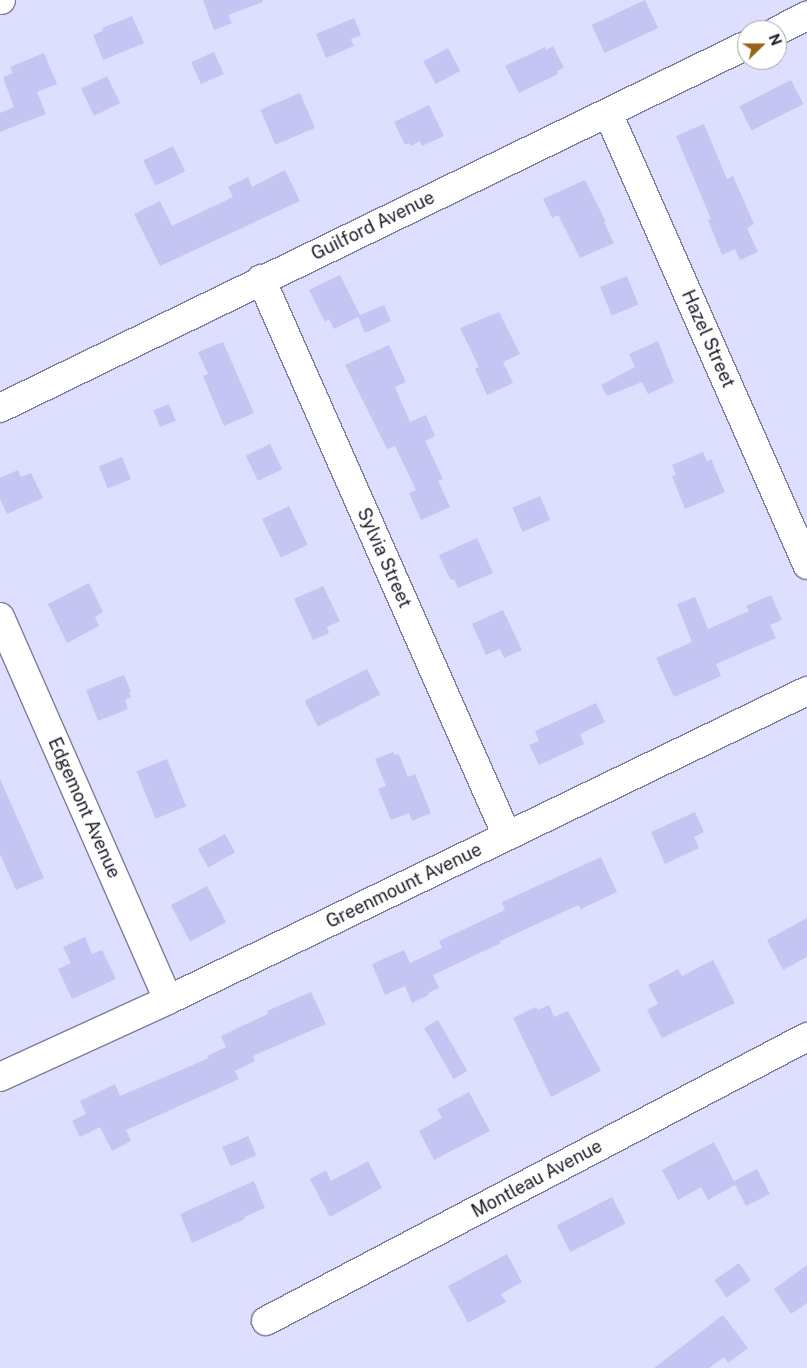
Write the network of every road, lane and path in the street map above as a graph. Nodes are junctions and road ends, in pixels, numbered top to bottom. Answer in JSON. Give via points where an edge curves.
{"nodes":[{"id":1,"x":807,"y":16,"type":"edge"},
{"id":2,"x":787,"y":26,"type":"edge"},
{"id":3,"x":737,"y":50,"type":"edge"},
{"id":4,"x":608,"y":113,"type":"junction"},
{"id":5,"x":261,"y":279,"type":"junction"},
{"id":6,"x":0,"y":408,"type":"edge"},
{"id":7,"x":807,"y":566,"type":"edge"},
{"id":8,"x":0,"y":617,"type":"edge"},
{"id":9,"x":807,"y":691,"type":"edge"},
{"id":10,"x":508,"y":836,"type":"junction"},
{"id":11,"x":168,"y":1000,"type":"junction"},
{"id":12,"x":807,"y":1037,"type":"edge"},
{"id":13,"x":0,"y":1077,"type":"edge"},
{"id":14,"x":266,"y":1322,"type":"dead end"}],
"edges":[{"from":1,"to":2,"type":"street"},
{"from":3,"to":4,"type":"street","name":"Guilford Avenue"},
{"from":4,"to":5,"type":"street","name":"Guilford Avenue"},
{"from":4,"to":7,"type":"street","name":"Hazel Street"},
{"from":5,"to":6,"type":"street","name":"Guilford Avenue"},
{"from":5,"to":10,"type":"street","name":"Sylvia Street"},
{"from":8,"to":11,"type":"street","name":"Edgemont Avenue"},
{"from":9,"to":10,"type":"street","name":"Greenmount Avenue"},
{"from":10,"to":11,"type":"street","name":"Greenmount Avenue"},
{"from":11,"to":13,"type":"street","name":"Greenmount Avenue"},
{"from":12,"to":14,"type":"street","name":"Montleau Avenue"}]}
